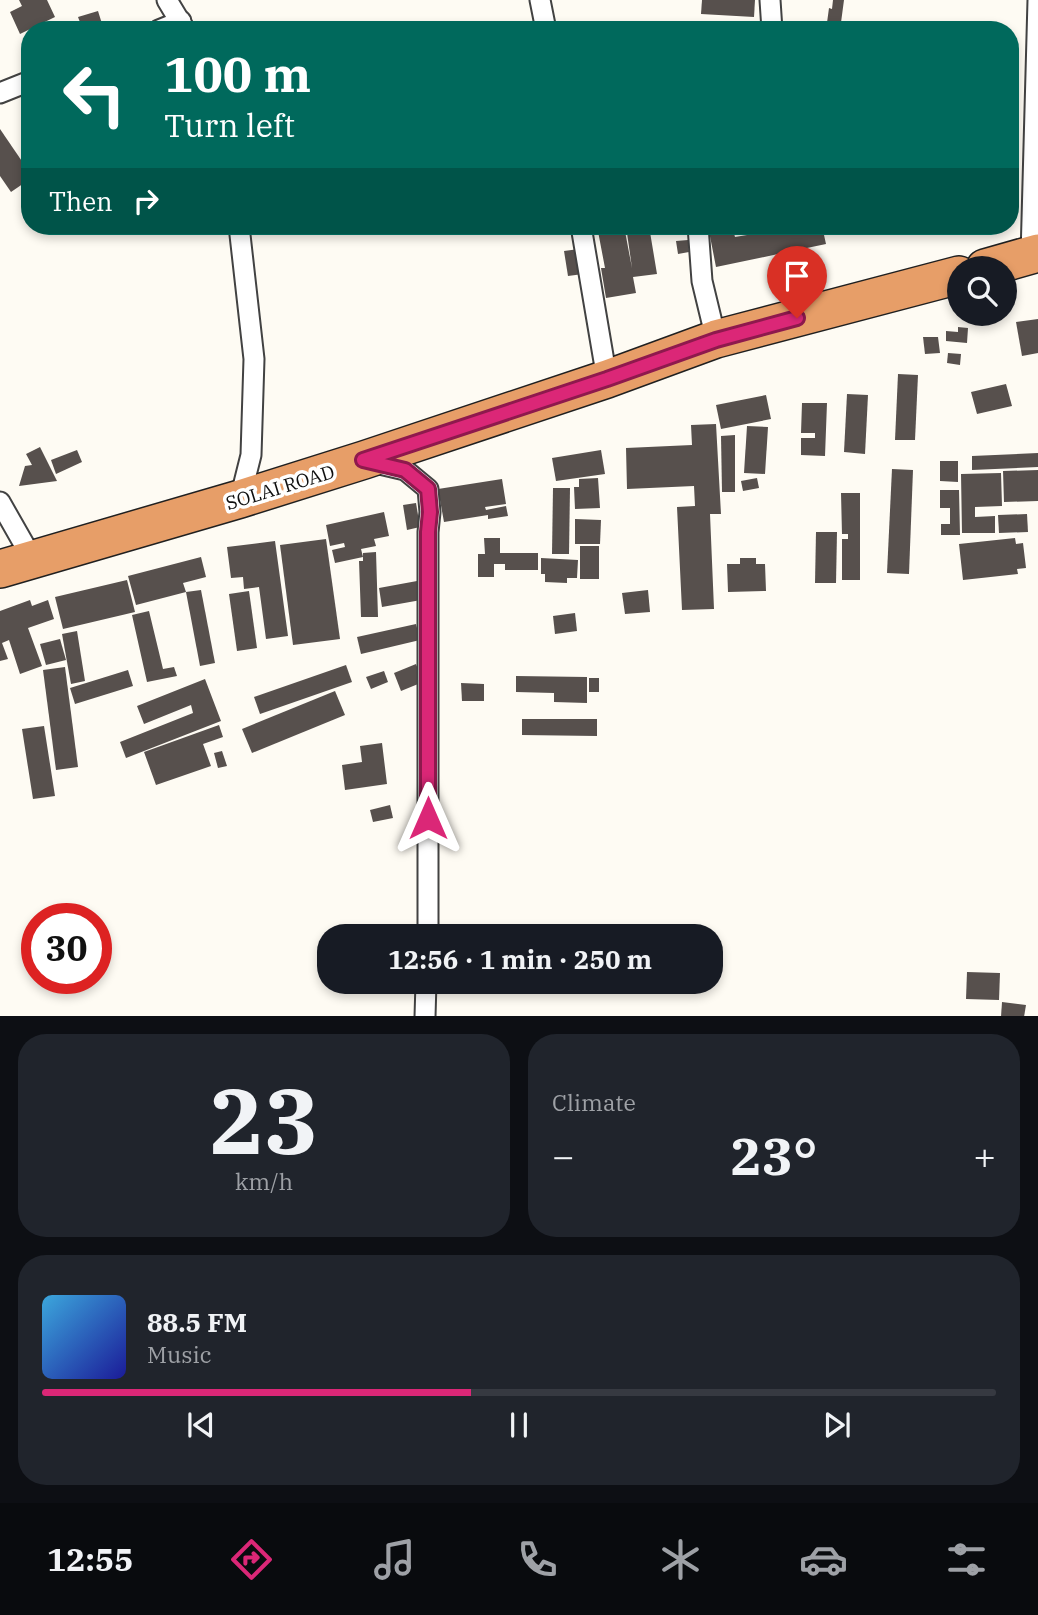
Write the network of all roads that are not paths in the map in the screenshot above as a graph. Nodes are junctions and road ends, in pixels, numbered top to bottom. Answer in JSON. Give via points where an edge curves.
{"nodes":[{"id":1,"x":167,"y":0,"type":"edge"},
{"id":2,"x":540,"y":0,"type":"edge"},
{"id":3,"x":770,"y":0,"type":"edge"},
{"id":4,"x":1038,"y":0,"type":"edge"},
{"id":5,"x":180,"y":21,"type":"edge"},
{"id":6,"x":544,"y":21,"type":"edge"},
{"id":7,"x":771,"y":21,"type":"edge"},
{"id":8,"x":21,"y":85,"type":"edge"},
{"id":9,"x":0,"y":93,"type":"edge"},
{"id":10,"x":240,"y":235,"type":"edge"},
{"id":11,"x":583,"y":235,"type":"edge"},
{"id":12,"x":699,"y":235,"type":"edge"},
{"id":13,"x":1035,"y":254,"type":"edge"},
{"id":14,"x":1017,"y":259,"type":"edge"},
{"id":15,"x":947,"y":278,"type":"edge"},
{"id":16,"x":716,"y":340,"type":"junction"},
{"id":17,"x":607,"y":379,"type":"junction"},
{"id":18,"x":363,"y":460,"type":"junction"},
{"id":19,"x":240,"y":499,"type":"junction"},
{"id":20,"x":0,"y":502,"type":"edge"},
{"id":21,"x":17,"y":565,"type":"edge"},
{"id":22,"x":428,"y":924,"type":"edge"},
{"id":23,"x":426,"y":994,"type":"edge"},
{"id":24,"x":425,"y":1016,"type":"edge"}],
"edges":[{"from":1,"to":5,"type":"street"},
{"from":2,"to":6,"type":"street"},
{"from":3,"to":7,"type":"street"},
{"from":4,"to":13,"type":"street"},
{"from":8,"to":9,"type":"street"},
{"from":10,"to":19,"type":"street","via":[[254,359],[251,455]]},
{"from":11,"to":17,"type":"street"},
{"from":12,"to":16,"type":"street","via":[[702,281]]},
{"from":13,"to":14,"type":"highway"},
{"from":15,"to":16,"type":"highway","name":"SOLAI ROAD"},
{"from":16,"to":17,"type":"highway","name":"SOLAI ROAD"},
{"from":17,"to":18,"type":"highway","name":"SOLAI ROAD"},
{"from":18,"to":19,"type":"highway","name":"SOLAI ROAD"},
{"from":18,"to":22,"type":"street","via":[[405,470],[428,489]]},
{"from":19,"to":21,"type":"highway","name":"SOLAI ROAD"},
{"from":20,"to":21,"type":"street"},
{"from":23,"to":24,"type":"street"}]}
